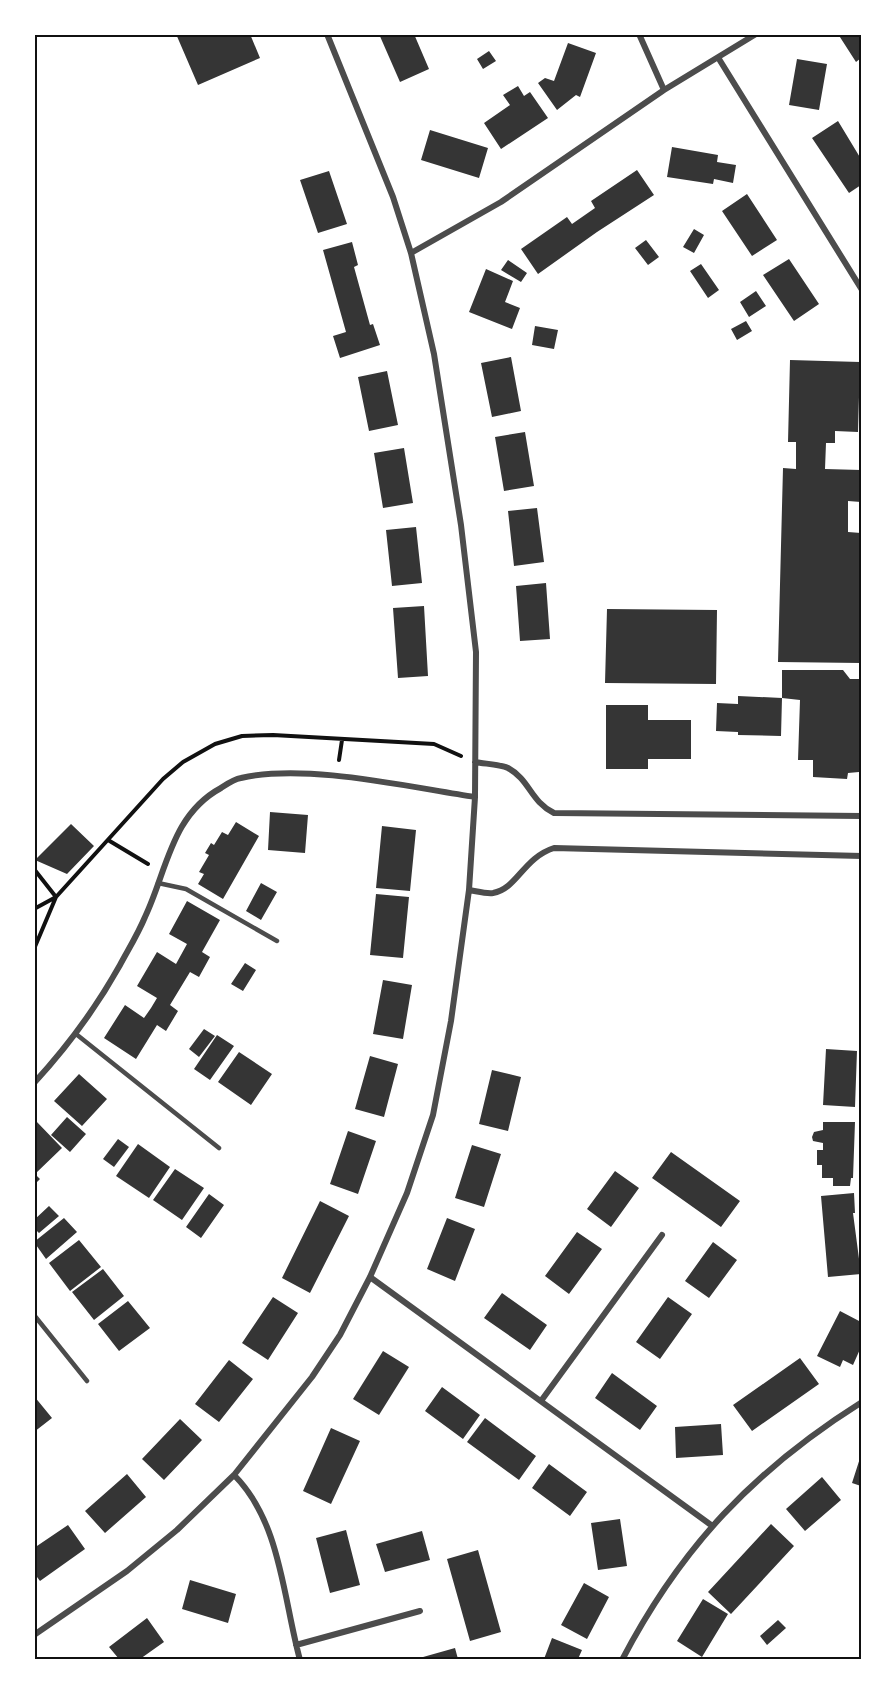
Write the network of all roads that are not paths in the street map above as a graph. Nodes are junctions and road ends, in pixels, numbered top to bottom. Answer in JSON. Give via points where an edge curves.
{"nodes":[{"id":1,"x":327,"y":34,"type":"edge"},
{"id":2,"x":639,"y":34,"type":"edge"},
{"id":3,"x":756,"y":34,"type":"edge"},
{"id":4,"x":719,"y":59,"type":"junction"},
{"id":5,"x":664,"y":90,"type":"junction"},
{"id":6,"x":411,"y":253,"type":"junction"},
{"id":7,"x":861,"y":290,"type":"edge"},
{"id":8,"x":475,"y":762,"type":"junction"},
{"id":9,"x":475,"y":797,"type":"junction"},
{"id":10,"x":861,"y":816,"type":"edge"},
{"id":11,"x":861,"y":856,"type":"edge"},
{"id":12,"x":158,"y":883,"type":"junction"},
{"id":13,"x":469,"y":890,"type":"junction"},
{"id":14,"x":277,"y":941,"type":"dead end"},
{"id":15,"x":76,"y":1034,"type":"junction"},
{"id":16,"x":34,"y":1083,"type":"edge"},
{"id":17,"x":219,"y":1148,"type":"dead end"},
{"id":18,"x":662,"y":1235,"type":"dead end"},
{"id":19,"x":370,"y":1277,"type":"junction"},
{"id":20,"x":34,"y":1315,"type":"edge"},
{"id":21,"x":87,"y":1381,"type":"dead end"},
{"id":22,"x":541,"y":1401,"type":"junction"},
{"id":23,"x":861,"y":1402,"type":"edge"},
{"id":24,"x":234,"y":1475,"type":"junction"},
{"id":25,"x":711,"y":1525,"type":"junction"},
{"id":26,"x":420,"y":1611,"type":"dead end"},
{"id":27,"x":34,"y":1635,"type":"edge"},
{"id":28,"x":296,"y":1645,"type":"junction"},
{"id":29,"x":300,"y":1659,"type":"edge"},
{"id":30,"x":622,"y":1659,"type":"edge"}],
"edges":[{"from":1,"to":6,"type":"street"},
{"from":2,"to":5,"type":"street"},
{"from":3,"to":4,"type":"street"},
{"from":4,"to":5,"type":"street"},
{"from":4,"to":7,"type":"street"},
{"from":5,"to":6,"type":"street","via":[[501,202]]},
{"from":6,"to":8,"type":"street","via":[[434,354],[461,525],[476,652]]},
{"from":8,"to":9,"type":"street"},
{"from":8,"to":10,"type":"street","via":[[507,767],[526,783],[539,805],[555,813]]},
{"from":9,"to":12,"type":"street","via":[[280,772],[239,778],[205,796],[169,848]]},
{"from":9,"to":13,"type":"street"},
{"from":11,"to":13,"type":"street","via":[[554,848],[538,853],[510,886],[492,893]]},
{"from":12,"to":14,"type":"lane","via":[[186,889]]},
{"from":12,"to":15,"type":"street","via":[[135,936]]},
{"from":13,"to":19,"type":"street","via":[[433,1115],[407,1193]]},
{"from":15,"to":16,"type":"street"},
{"from":15,"to":17,"type":"lane"},
{"from":18,"to":22,"type":"street"},
{"from":19,"to":22,"type":"street"},
{"from":19,"to":24,"type":"street","via":[[340,1335],[312,1377]]},
{"from":20,"to":21,"type":"lane"},
{"from":22,"to":25,"type":"street"},
{"from":23,"to":25,"type":"street","via":[[772,1465]]},
{"from":24,"to":27,"type":"street","via":[[127,1571]]},
{"from":24,"to":28,"type":"street","via":[[258,1503],[279,1566]]},
{"from":25,"to":30,"type":"street","via":[[669,1580]]},
{"from":26,"to":28,"type":"street"},
{"from":28,"to":29,"type":"street"}]}
